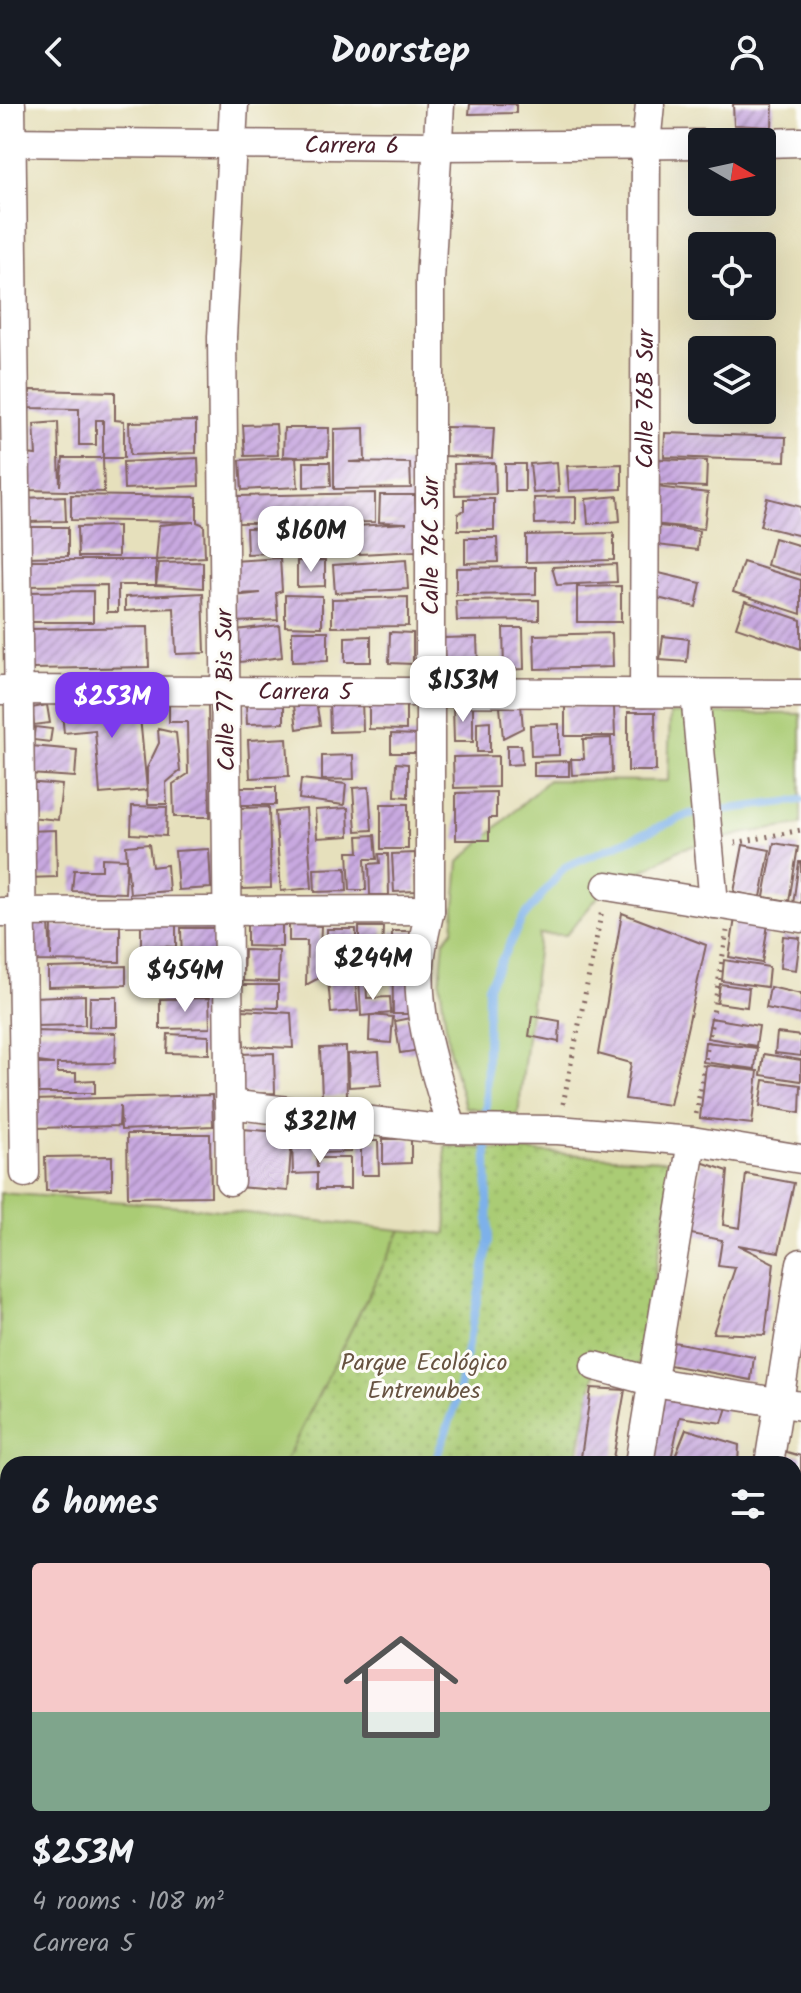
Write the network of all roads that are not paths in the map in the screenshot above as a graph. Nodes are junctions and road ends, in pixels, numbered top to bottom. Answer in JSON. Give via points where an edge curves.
{"nodes":[{"id":1,"x":11,"y":104,"type":"edge"},
{"id":2,"x":234,"y":104,"type":"edge"},
{"id":3,"x":440,"y":104,"type":"edge"},
{"id":4,"x":650,"y":104,"type":"edge"},
{"id":5,"x":6,"y":142,"type":"edge"},
{"id":6,"x":801,"y":142,"type":"edge"},
{"id":7,"x":776,"y":143,"type":"edge"},
{"id":8,"x":231,"y":144,"type":"junction"},
{"id":9,"x":646,"y":144,"type":"junction"},
{"id":10,"x":688,"y":144,"type":"edge"},
{"id":11,"x":437,"y":146,"type":"junction"},
{"id":12,"x":10,"y":690,"type":"edge"},
{"id":13,"x":225,"y":691,"type":"junction"},
{"id":14,"x":430,"y":692,"type":"junction"},
{"id":15,"x":644,"y":693,"type":"junction"},
{"id":16,"x":695,"y":693,"type":"junction"},
{"id":17,"x":801,"y":694,"type":"edge"},
{"id":18,"x":607,"y":886,"type":"road end"},
{"id":19,"x":722,"y":905,"type":"junction"},
{"id":20,"x":430,"y":910,"type":"junction"},
{"id":21,"x":227,"y":911,"type":"junction"},
{"id":22,"x":11,"y":912,"type":"edge"},
{"id":23,"x":801,"y":918,"type":"edge"},
{"id":24,"x":229,"y":1104,"type":"junction"},
{"id":25,"x":460,"y":1128,"type":"junction"},
{"id":26,"x":692,"y":1141,"type":"junction"},
{"id":27,"x":801,"y":1159,"type":"edge"},
{"id":28,"x":25,"y":1173,"type":"dead end"},
{"id":29,"x":230,"y":1181,"type":"dead end"},
{"id":30,"x":801,"y":1263,"type":"edge"},
{"id":31,"x":595,"y":1366,"type":"dead end"},
{"id":32,"x":654,"y":1382,"type":"junction"},
{"id":33,"x":791,"y":1404,"type":"edge"},
{"id":34,"x":640,"y":1456,"type":"edge"},
{"id":35,"x":772,"y":1456,"type":"edge"}],
"edges":[{"from":1,"to":5,"type":"street"},
{"from":2,"to":8,"type":"street","name":"Calle 77 Bis Sur"},
{"from":3,"to":11,"type":"street","name":"Calle 76C Sur"},
{"from":4,"to":9,"type":"street","name":"Calle 76B Sur"},
{"from":5,"to":8,"type":"street","name":"Carrera 6"},
{"from":5,"to":12,"type":"street"},
{"from":6,"to":7,"type":"street"},
{"from":8,"to":11,"type":"street","name":"Carrera 6"},
{"from":8,"to":13,"type":"street","name":"Calle 77 Bis Sur","via":[[222,337]]},
{"from":9,"to":10,"type":"street","name":"Carrera 6"},
{"from":9,"to":11,"type":"street","name":"Carrera 6"},
{"from":9,"to":15,"type":"street","name":"Calle 76B Sur"},
{"from":11,"to":14,"type":"street","name":"Calle 76C Sur","via":[[430,281]]},
{"from":12,"to":13,"type":"street","name":"Carrera 5"},
{"from":12,"to":22,"type":"street"},
{"from":13,"to":14,"type":"street","name":"Carrera 5"},
{"from":13,"to":21,"type":"street","name":"Calle 77 Bis Sur"},
{"from":14,"to":15,"type":"street","name":"Carrera 5"},
{"from":14,"to":20,"type":"street","name":"Calle 76C Sur"},
{"from":15,"to":16,"type":"street","name":"Carrera 5"},
{"from":16,"to":17,"type":"street","name":"Carrera 5"},
{"from":16,"to":19,"type":"street","via":[[708,840]]},
{"from":18,"to":19,"type":"street"},
{"from":19,"to":23,"type":"street"},
{"from":20,"to":21,"type":"street"},
{"from":20,"to":25,"type":"street","name":"Calle 76C Sur","via":[[419,968],[421,996],[435,1071]]},
{"from":21,"to":22,"type":"street"},
{"from":21,"to":24,"type":"street","name":"Calle 77 Bis Sur"},
{"from":22,"to":28,"type":"street"},
{"from":24,"to":25,"type":"street"},
{"from":24,"to":29,"type":"street","name":"Calle 77 Bis Sur"},
{"from":25,"to":26,"type":"street"},
{"from":26,"to":27,"type":"street"},
{"from":26,"to":32,"type":"street"},
{"from":30,"to":33,"type":"street"},
{"from":31,"to":32,"type":"street"},
{"from":32,"to":33,"type":"street"},
{"from":32,"to":34,"type":"street"},
{"from":33,"to":35,"type":"street"}]}
